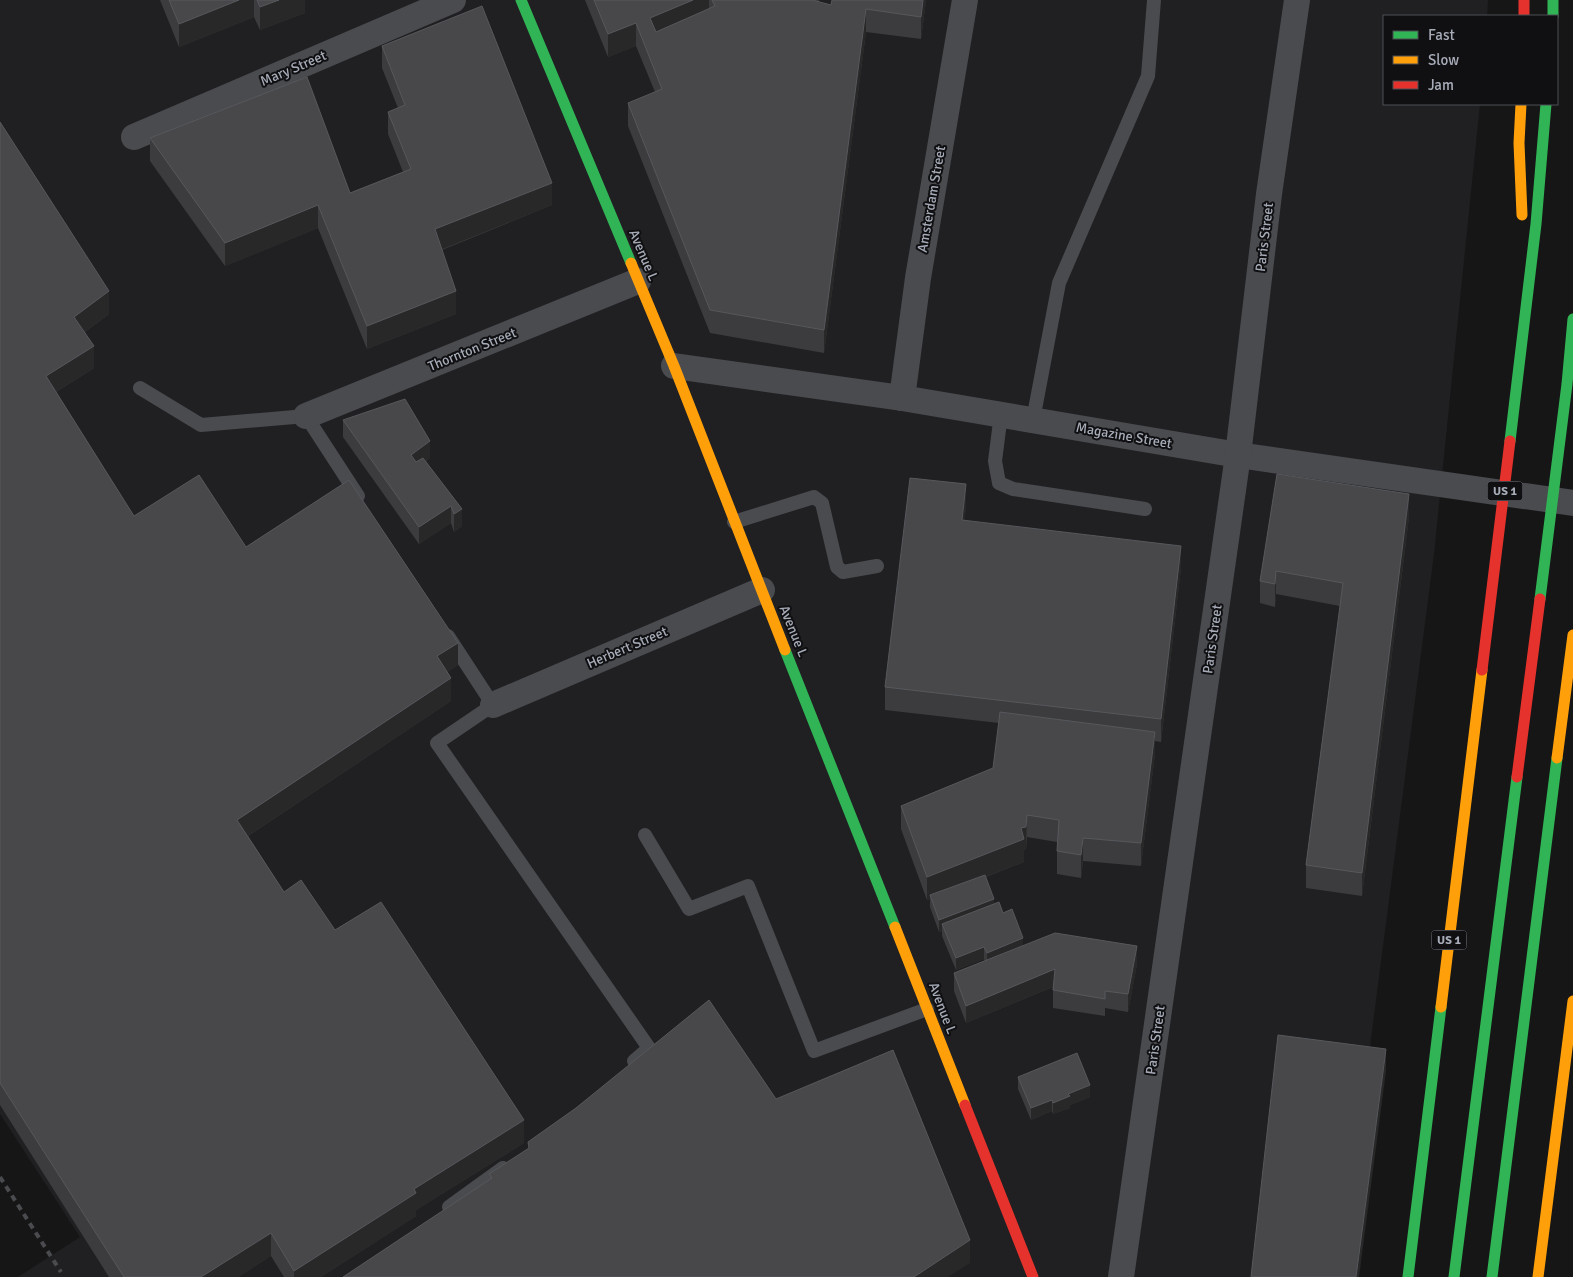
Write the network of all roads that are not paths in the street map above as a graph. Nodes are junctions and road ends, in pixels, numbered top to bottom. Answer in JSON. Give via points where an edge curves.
{"nodes":[{"id":1,"x":453,"y":0,"type":"edge"},
{"id":2,"x":521,"y":0,"type":"edge"},
{"id":3,"x":965,"y":0,"type":"edge"},
{"id":4,"x":1154,"y":0,"type":"edge"},
{"id":5,"x":1297,"y":0,"type":"edge"},
{"id":6,"x":1524,"y":0,"type":"edge"},
{"id":7,"x":1554,"y":0,"type":"edge"},
{"id":8,"x":1524,"y":15,"type":"edge"},
{"id":9,"x":1553,"y":15,"type":"edge"},
{"id":10,"x":1521,"y":105,"type":"edge"},
{"id":11,"x":1546,"y":105,"type":"edge"},
{"id":12,"x":134,"y":137,"type":"dead end"},
{"id":13,"x":638,"y":281,"type":"junction"},
{"id":14,"x":1526,"y":304,"type":"junction"},
{"id":15,"x":1573,"y":319,"type":"edge"},
{"id":16,"x":674,"y":366,"type":"junction"},
{"id":17,"x":140,"y":388,"type":"dead end"},
{"id":18,"x":902,"y":398,"type":"junction"},
{"id":19,"x":1001,"y":414,"type":"junction"},
{"id":20,"x":306,"y":416,"type":"junction"},
{"id":21,"x":1034,"y":420,"type":"junction"},
{"id":22,"x":1238,"y":455,"type":"junction"},
{"id":23,"x":1573,"y":503,"type":"edge"},
{"id":24,"x":364,"y":507,"type":"edge"},
{"id":25,"x":1145,"y":509,"type":"dead end"},
{"id":26,"x":734,"y":522,"type":"junction"},
{"id":27,"x":878,"y":566,"type":"dead end"},
{"id":28,"x":762,"y":590,"type":"junction"},
{"id":29,"x":439,"y":622,"type":"edge"},
{"id":30,"x":1573,"y":635,"type":"edge"},
{"id":31,"x":493,"y":705,"type":"junction"},
{"id":32,"x":645,"y":835,"type":"dead end"},
{"id":33,"x":1573,"y":1001,"type":"edge"},
{"id":34,"x":927,"y":1009,"type":"junction"},
{"id":35,"x":627,"y":1067,"type":"edge"},
{"id":36,"x":514,"y":1159,"type":"edge"},
{"id":37,"x":436,"y":1216,"type":"edge"},
{"id":38,"x":1033,"y":1277,"type":"edge"},
{"id":39,"x":1121,"y":1277,"type":"edge"},
{"id":40,"x":1408,"y":1277,"type":"edge"},
{"id":41,"x":1454,"y":1277,"type":"edge"},
{"id":42,"x":1492,"y":1277,"type":"edge"},
{"id":43,"x":1538,"y":1277,"type":"edge"}],
"edges":[{"from":1,"to":12,"type":"street","name":"Mary Street"},
{"from":2,"to":13,"type":"main road","name":"Avenue L"},
{"from":3,"to":18,"type":"street","name":"Amsterdam Street","via":[[918,278]]},
{"from":4,"to":21,"type":"lane","via":[[1148,76],[1059,283]]},
{"from":5,"to":22,"type":"street","name":"Paris Street","via":[[1269,194]]},
{"from":6,"to":8,"type":"main road"},
{"from":7,"to":9,"type":"main road"},
{"from":10,"to":14,"type":"main road","via":[[1519,143]]},
{"from":11,"to":14,"type":"main road","number":"US 1"},
{"from":13,"to":16,"type":"main road","name":"Avenue L"},
{"from":13,"to":20,"type":"street","name":"Thornton Street"},
{"from":14,"to":40,"type":"main road","number":"US 1"},
{"from":15,"to":41,"type":"main road"},
{"from":16,"to":18,"type":"street","name":"Magazine Street"},
{"from":16,"to":26,"type":"main road","name":"Avenue L"},
{"from":17,"to":20,"type":"lane","via":[[201,425]]},
{"from":18,"to":19,"type":"street","name":"Magazine Street"},
{"from":19,"to":21,"type":"street","name":"Magazine Street"},
{"from":19,"to":25,"type":"lane","via":[[995,461],[1000,484],[1013,489]]},
{"from":20,"to":24,"type":"lane"},
{"from":21,"to":22,"type":"street","name":"Magazine Street"},
{"from":22,"to":23,"type":"street","name":"Magazine Street"},
{"from":22,"to":39,"type":"street","name":"Paris Street"},
{"from":26,"to":27,"type":"lane","via":[[814,497],[822,503],[836,568],[843,572]]},
{"from":26,"to":28,"type":"main road","name":"Avenue L"},
{"from":28,"to":31,"type":"street","name":"Herbert Street"},
{"from":28,"to":34,"type":"main road","name":"Avenue L"},
{"from":29,"to":31,"type":"lane"},
{"from":30,"to":42,"type":"main road"},
{"from":31,"to":35,"type":"lane","via":[[437,743],[649,1048]]},
{"from":32,"to":34,"type":"lane","via":[[689,909],[748,886],[814,1051]]},
{"from":33,"to":43,"type":"main road"},
{"from":34,"to":38,"type":"main road","name":"Avenue L"},
{"from":36,"to":37,"type":"lane"}]}
